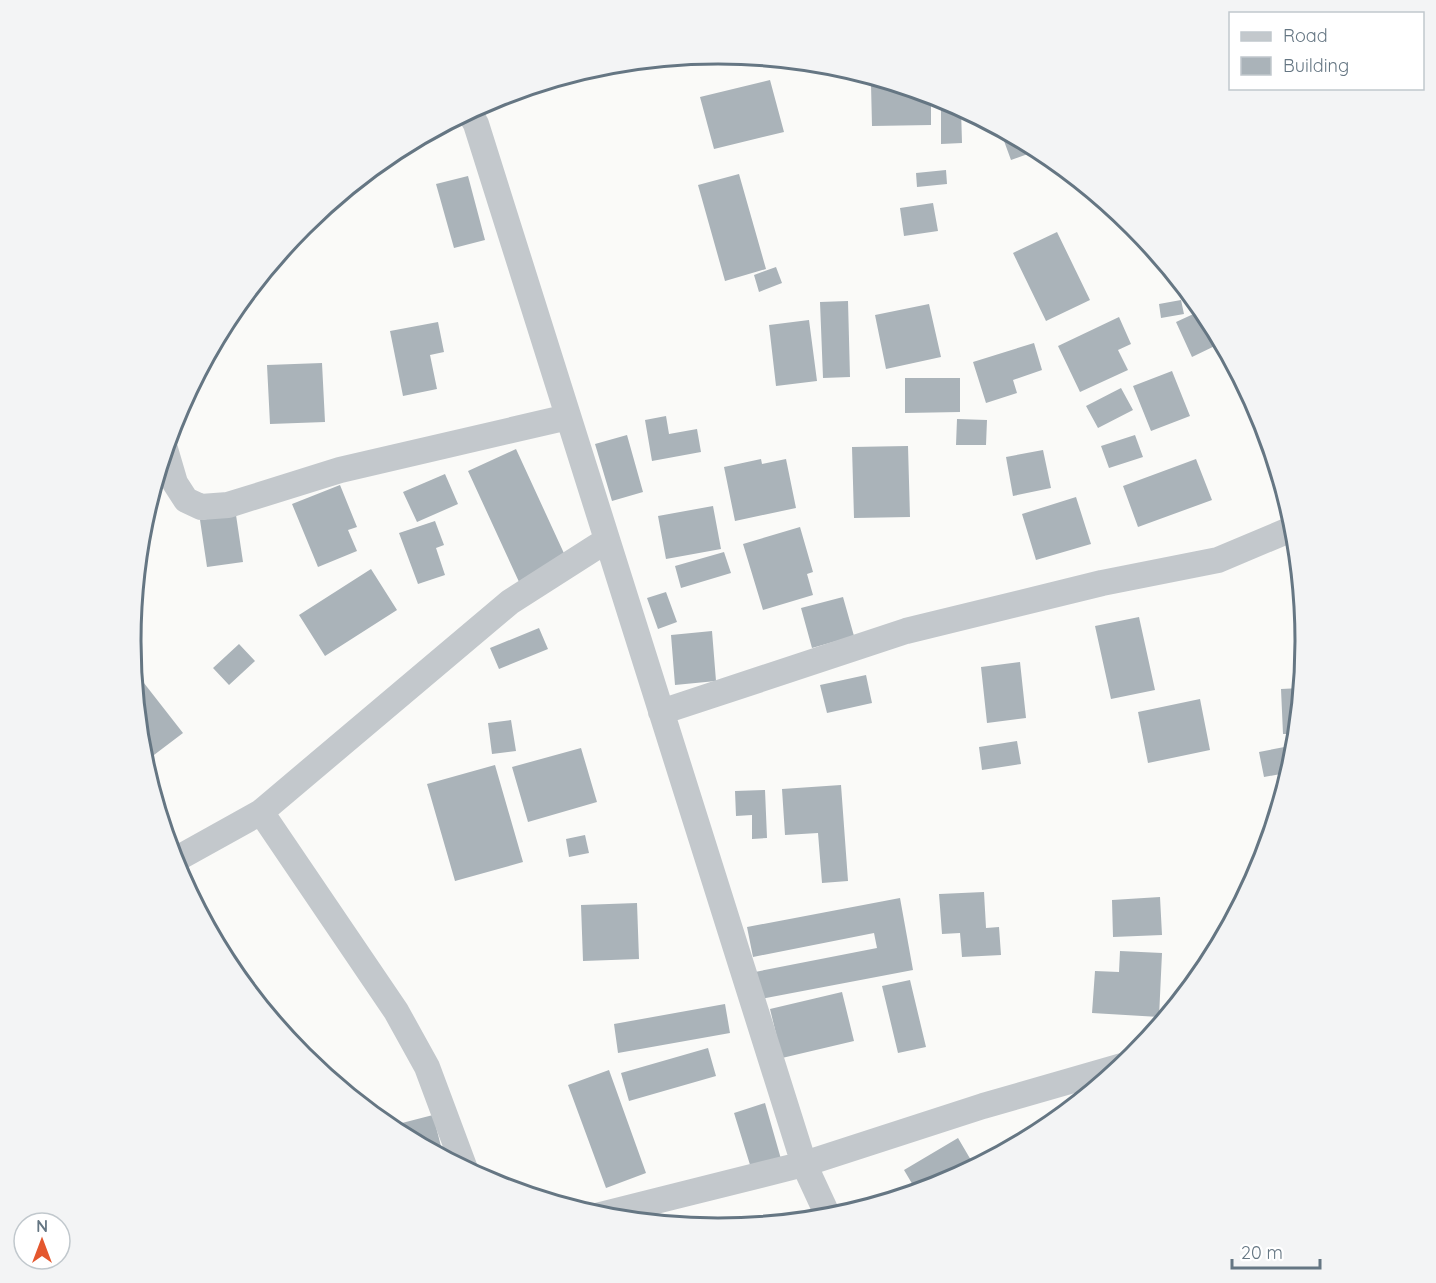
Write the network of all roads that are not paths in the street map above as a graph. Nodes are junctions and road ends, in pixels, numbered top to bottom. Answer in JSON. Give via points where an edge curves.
{"nodes":[{"id":1,"x":473,"y":119,"type":"edge"},
{"id":2,"x":568,"y":417,"type":"junction"},
{"id":3,"x":169,"y":464,"type":"edge"},
{"id":4,"x":1284,"y":532,"type":"edge"},
{"id":5,"x":607,"y":540,"type":"junction"},
{"id":6,"x":660,"y":712,"type":"junction"},
{"id":7,"x":261,"y":812,"type":"junction"},
{"id":8,"x":183,"y":856,"type":"edge"},
{"id":9,"x":1101,"y":1072,"type":"edge"},
{"id":10,"x":461,"y":1158,"type":"edge"},
{"id":11,"x":804,"y":1164,"type":"junction"},
{"id":12,"x":824,"y":1208,"type":"edge"},
{"id":13,"x":621,"y":1210,"type":"edge"}],
"edges":[{"from":1,"to":2,"type":"street"},
{"from":2,"to":3,"type":"street","via":[[340,470],[228,505],[201,507],[186,500]]},
{"from":2,"to":5,"type":"street"},
{"from":4,"to":6,"type":"street","via":[[1218,560],[1102,583],[906,631]]},
{"from":5,"to":6,"type":"street"},
{"from":5,"to":7,"type":"street","via":[[510,602]]},
{"from":6,"to":11,"type":"street"},
{"from":7,"to":8,"type":"street"},
{"from":7,"to":10,"type":"street","via":[[396,1011],[428,1067]]},
{"from":9,"to":11,"type":"street"},
{"from":11,"to":12,"type":"street"},
{"from":11,"to":13,"type":"street"}]}
